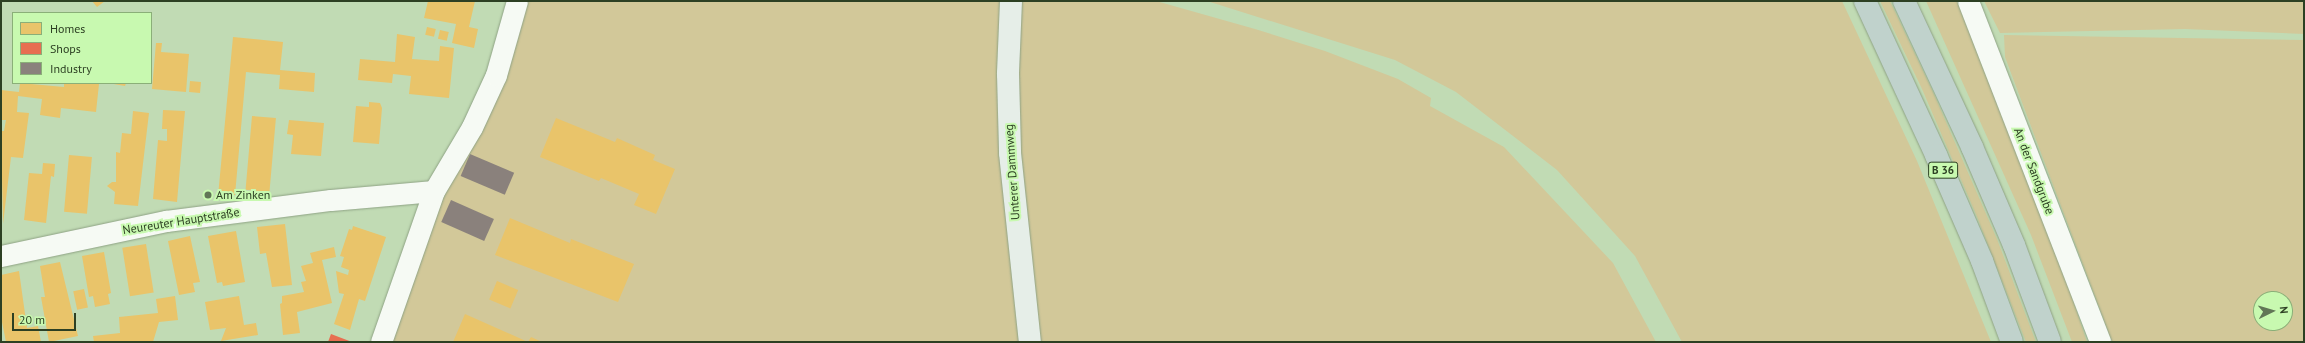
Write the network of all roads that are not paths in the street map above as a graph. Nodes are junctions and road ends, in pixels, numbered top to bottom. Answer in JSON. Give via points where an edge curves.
{"nodes":[{"id":1,"x":517,"y":1,"type":"edge"},
{"id":2,"x":1011,"y":1,"type":"edge"},
{"id":3,"x":1865,"y":1,"type":"edge"},
{"id":4,"x":1904,"y":1,"type":"edge"},
{"id":5,"x":1968,"y":1,"type":"edge"},
{"id":6,"x":434,"y":191,"type":"junction"},
{"id":7,"x":1,"y":256,"type":"edge"},
{"id":8,"x":381,"y":342,"type":"edge"},
{"id":9,"x":1030,"y":342,"type":"edge"},
{"id":10,"x":2012,"y":342,"type":"edge"},
{"id":11,"x":2050,"y":342,"type":"edge"},
{"id":12,"x":2100,"y":342,"type":"edge"}],
"edges":[{"from":1,"to":6,"type":"street","via":[[496,75],[472,127]]},
{"from":2,"to":9,"type":"main road","name":"Unterer Dammweg","via":[[1008,74],[1010,153]]},
{"from":3,"to":10,"type":"highway","number":"B 36","via":[[1982,261]]},
{"from":4,"to":11,"type":"highway","via":[[2014,245]]},
{"from":5,"to":12,"type":"street","name":"An der Sandgrube"},
{"from":6,"to":7,"type":"street","name":"Neureuter Hauptstraße","via":[[331,200],[166,221]]},
{"from":6,"to":8,"type":"street"}]}
